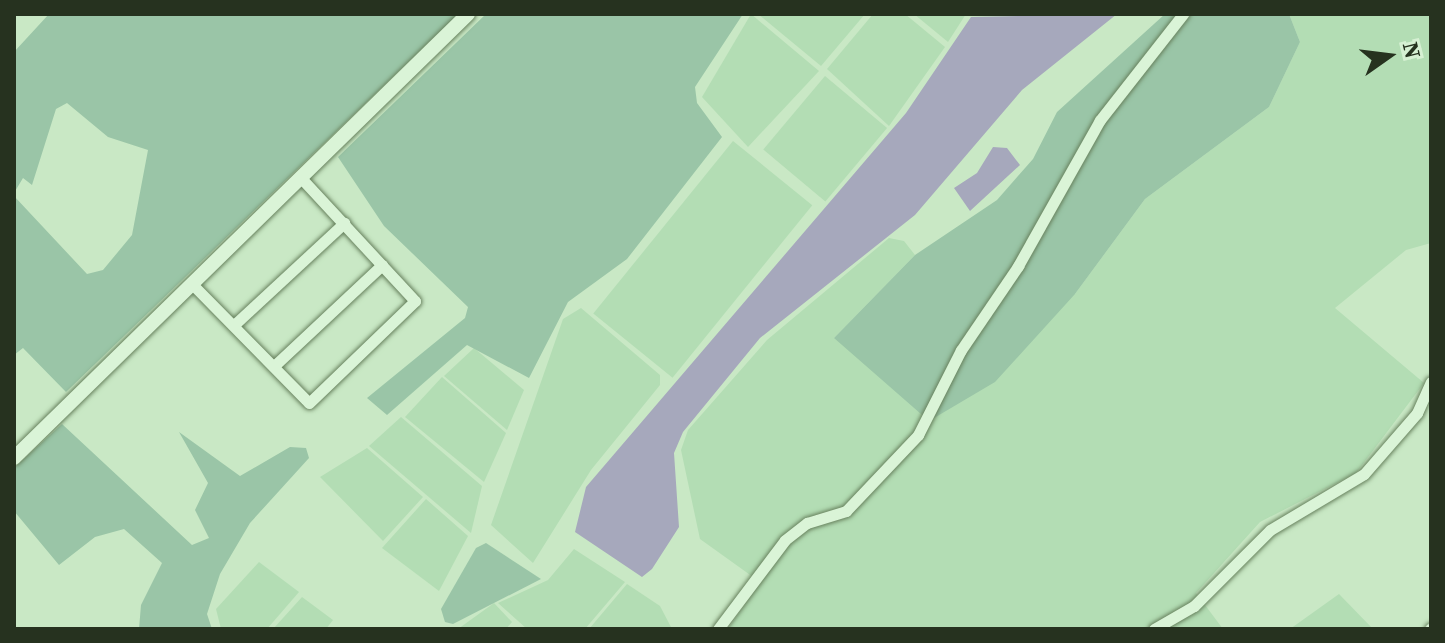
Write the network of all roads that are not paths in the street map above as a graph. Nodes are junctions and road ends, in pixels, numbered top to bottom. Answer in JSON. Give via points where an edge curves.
{"nodes":[{"id":1,"x":468,"y":14,"type":"edge"},
{"id":2,"x":1183,"y":14,"type":"edge"},
{"id":3,"x":302,"y":179,"type":"junction"},
{"id":4,"x":344,"y":223,"type":"junction"},
{"id":5,"x":382,"y":265,"type":"junction"},
{"id":6,"x":193,"y":285,"type":"junction"},
{"id":7,"x":235,"y":324,"type":"junction"},
{"id":8,"x":274,"y":366,"type":"junction"},
{"id":9,"x":1431,"y":382,"type":"edge"},
{"id":10,"x":14,"y":458,"type":"edge"},
{"id":11,"x":718,"y":629,"type":"edge"},
{"id":12,"x":1154,"y":629,"type":"edge"}],
"edges":[{"from":1,"to":3,"type":"street"},
{"from":2,"to":11,"type":"street","via":[[1100,120],[918,435],[846,511],[807,523],[785,540]]},
{"from":3,"to":4,"type":"street"},
{"from":3,"to":6,"type":"street"},
{"from":4,"to":5,"type":"street"},
{"from":4,"to":7,"type":"street"},
{"from":5,"to":8,"type":"street"},
{"from":5,"to":8,"type":"street","via":[[415,301],[309,403]]},
{"from":6,"to":7,"type":"street"},
{"from":6,"to":10,"type":"street"},
{"from":7,"to":8,"type":"street"},
{"from":9,"to":12,"type":"street","via":[[1417,413],[1364,474],[1270,530],[1194,606]]}]}
